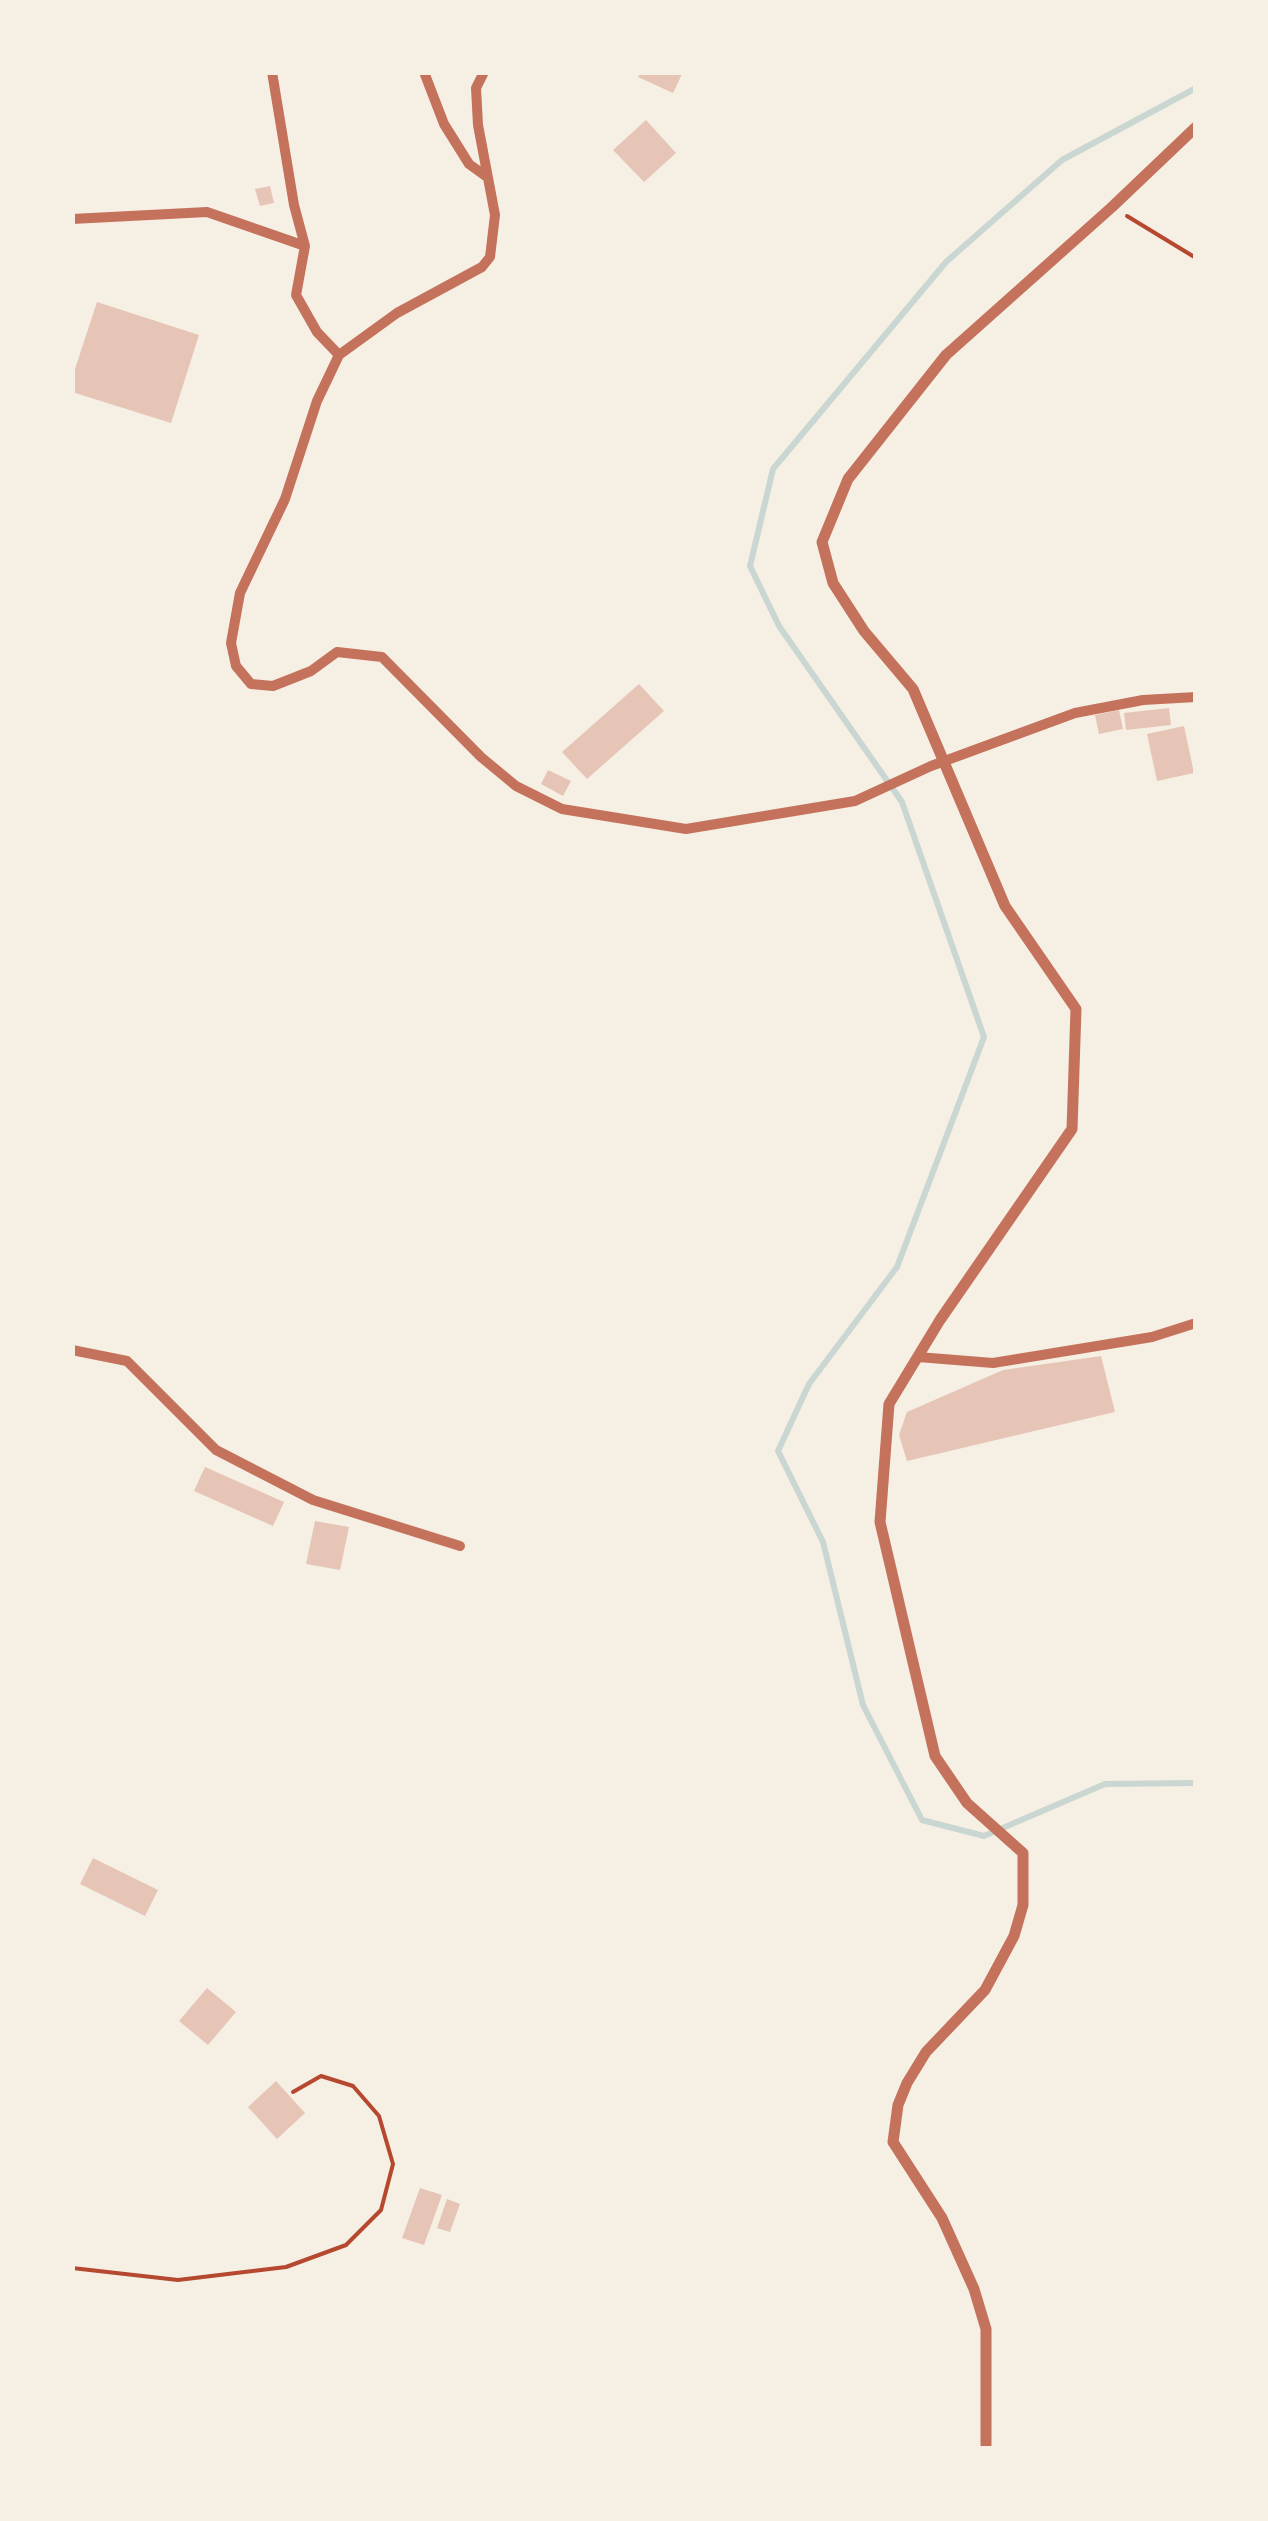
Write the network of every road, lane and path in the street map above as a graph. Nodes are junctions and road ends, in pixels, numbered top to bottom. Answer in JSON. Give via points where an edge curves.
{"nodes":[{"id":1,"x":272,"y":72,"type":"edge"},
{"id":2,"x":424,"y":72,"type":"edge"},
{"id":3,"x":484,"y":72,"type":"edge"},
{"id":4,"x":1196,"y":127,"type":"edge"},
{"id":5,"x":487,"y":177,"type":"junction"},
{"id":6,"x":1112,"y":207,"type":"junction"},
{"id":7,"x":72,"y":219,"type":"edge"},
{"id":8,"x":305,"y":246,"type":"junction"},
{"id":9,"x":1196,"y":258,"type":"edge"},
{"id":10,"x":339,"y":355,"type":"junction"},
{"id":11,"x":1196,"y":697,"type":"edge"},
{"id":12,"x":937,"y":764,"type":"junction"},
{"id":13,"x":1196,"y":1323,"type":"edge"},
{"id":14,"x":72,"y":1350,"type":"edge"},
{"id":15,"x":918,"y":1358,"type":"junction"},
{"id":16,"x":460,"y":1546,"type":"dead end"},
{"id":17,"x":293,"y":2092,"type":"dead end"},
{"id":18,"x":72,"y":2268,"type":"edge"},
{"id":19,"x":986,"y":2448,"type":"edge"}],
"edges":[{"from":1,"to":8,"type":"street"},
{"from":2,"to":5,"type":"street","via":[[444,124],[469,164]]},
{"from":3,"to":5,"type":"street","via":[[476,88]]},
{"from":4,"to":6,"type":"street"},
{"from":5,"to":10,"type":"street","via":[[494,215],[490,257],[482,268]]},
{"from":6,"to":9,"type":"path"},
{"from":6,"to":12,"type":"street","via":[[946,355],[848,478],[822,542],[833,583],[913,689]]},
{"from":7,"to":8,"type":"street","via":[[206,212]]},
{"from":8,"to":10,"type":"street","via":[[296,295]]},
{"from":10,"to":12,"type":"street","via":[[285,499],[240,592],[231,643],[236,666],[251,684],[273,686],[338,652],[382,657],[516,786],[562,809],[686,828],[855,801]]},
{"from":11,"to":12,"type":"street","via":[[1076,713]]},
{"from":12,"to":15,"type":"street","via":[[1004,906],[1076,1009],[1072,1129]]},
{"from":13,"to":15,"type":"street","via":[[993,1363]]},
{"from":14,"to":16,"type":"street","via":[[127,1360],[216,1450],[313,1500]]},
{"from":15,"to":19,"type":"street","via":[[889,1404],[880,1522],[935,1756],[967,1804],[1023,1853],[1023,1906],[1014,1936],[985,1990],[906,2082],[894,2142],[942,2218],[974,2289],[986,2330]]},
{"from":17,"to":18,"type":"path","via":[[321,2076],[353,2086],[380,2116],[393,2164],[381,2210],[346,2245],[286,2267],[178,2280]]}]}
